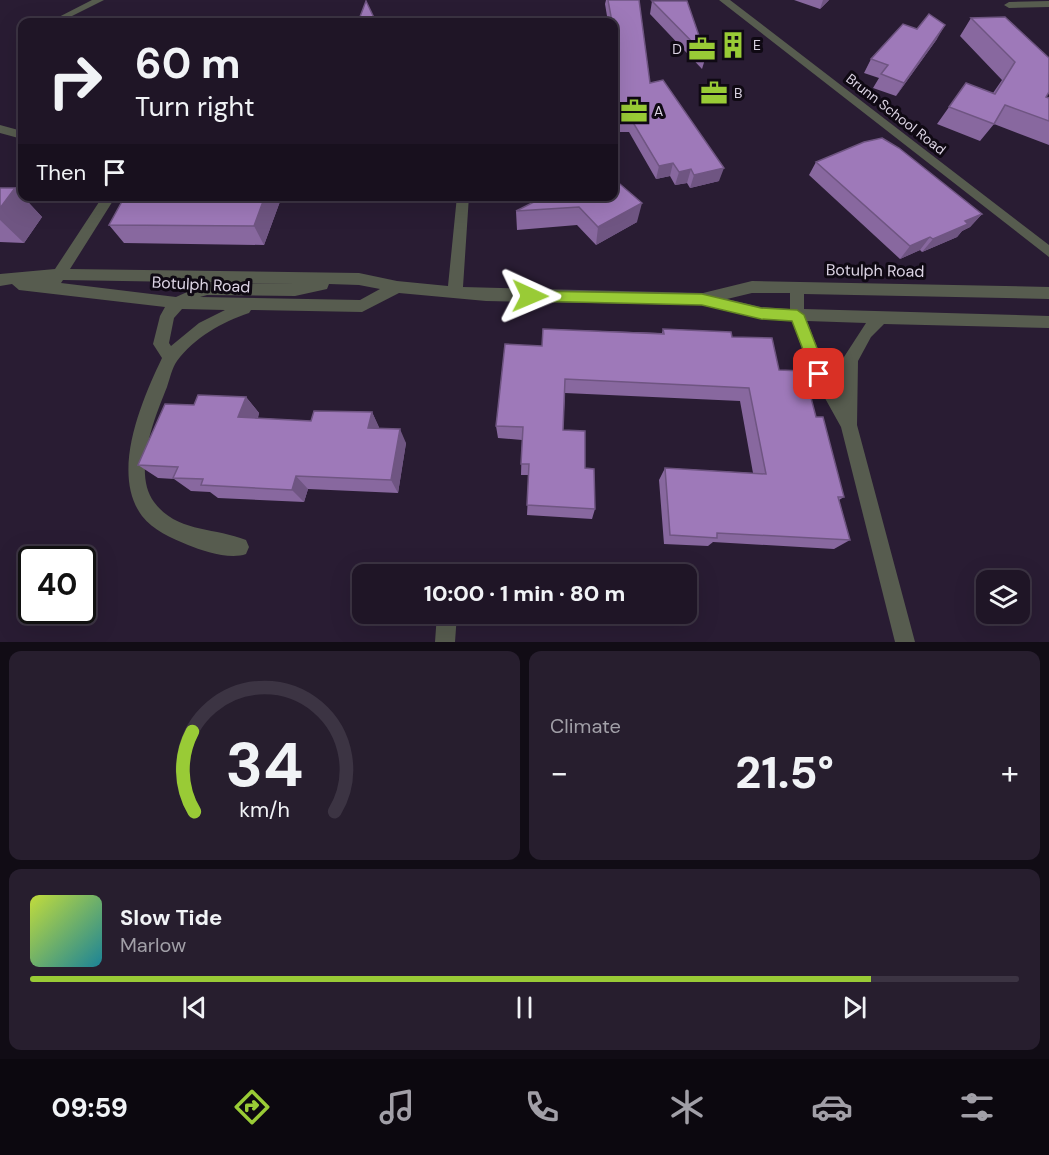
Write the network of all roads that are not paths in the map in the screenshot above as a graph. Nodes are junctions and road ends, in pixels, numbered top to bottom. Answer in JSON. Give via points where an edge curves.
{"nodes":[{"id":1,"x":99,"y":0,"type":"edge"},
{"id":2,"x":724,"y":0,"type":"edge"},
{"id":3,"x":1009,"y":4,"type":"dead end"},
{"id":4,"x":1049,"y":4,"type":"edge"},
{"id":5,"x":62,"y":18,"type":"edge"},
{"id":6,"x":0,"y":129,"type":"edge"},
{"id":7,"x":18,"y":134,"type":"edge"},
{"id":8,"x":107,"y":201,"type":"edge"},
{"id":9,"x":463,"y":201,"type":"edge"},
{"id":10,"x":1049,"y":252,"type":"edge"},
{"id":11,"x":59,"y":274,"type":"junction"},
{"id":12,"x":359,"y":279,"type":"junction"},
{"id":13,"x":0,"y":280,"type":"edge"},
{"id":14,"x":397,"y":287,"type":"junction"},
{"id":15,"x":797,"y":287,"type":"junction"},
{"id":16,"x":50,"y":288,"type":"junction"},
{"id":17,"x":455,"y":292,"type":"junction"},
{"id":18,"x":1049,"y":293,"type":"edge"},
{"id":19,"x":702,"y":299,"type":"junction"},
{"id":20,"x":178,"y":303,"type":"junction"},
{"id":21,"x":259,"y":305,"type":"junction"},
{"id":22,"x":797,"y":315,"type":"junction"},
{"id":23,"x":880,"y":318,"type":"junction"},
{"id":24,"x":1049,"y":322,"type":"edge"},
{"id":25,"x":171,"y":358,"type":"junction"},
{"id":26,"x":849,"y":425,"type":"junction"},
{"id":27,"x":239,"y":548,"type":"dead end"},
{"id":28,"x":446,"y":624,"type":"edge"},
{"id":29,"x":445,"y":642,"type":"edge"},
{"id":30,"x":905,"y":642,"type":"edge"}],
"edges":[{"from":1,"to":5,"type":"street"},
{"from":2,"to":10,"type":"street","name":"Brunn School Road"},
{"from":3,"to":4,"type":"street"},
{"from":6,"to":7,"type":"street"},
{"from":8,"to":11,"type":"street"},
{"from":9,"to":17,"type":"street"},
{"from":11,"to":12,"type":"street","name":"Botulph Road"},
{"from":11,"to":13,"type":"street","name":"Botulph Road"},
{"from":11,"to":16,"type":"street"},
{"from":12,"to":14,"type":"street","name":"Botulph Road"},
{"from":12,"to":20,"type":"street","via":[[296,290],[207,289]]},
{"from":13,"to":16,"type":"street","name":"Botulph Road"},
{"from":14,"to":17,"type":"street","name":"Botulph Road"},
{"from":14,"to":21,"type":"street","name":"Botulph Road","via":[[362,306]]},
{"from":15,"to":18,"type":"street","name":"Botulph Road"},
{"from":15,"to":19,"type":"street","name":"Botulph Road","via":[[752,286]]},
{"from":15,"to":22,"type":"street"},
{"from":16,"to":20,"type":"street","name":"Botulph Road"},
{"from":17,"to":19,"type":"street","name":"Botulph Road"},
{"from":19,"to":22,"type":"street","name":"Botulph Road","via":[[761,313]]},
{"from":20,"to":21,"type":"street","name":"Botulph Road"},
{"from":20,"to":25,"type":"street","via":[[167,316],[161,344]]},
{"from":21,"to":25,"type":"street","via":[[218,319]]},
{"from":22,"to":23,"type":"street","name":"Botulph Road"},
{"from":22,"to":26,"type":"street","via":[[819,374]]},
{"from":23,"to":24,"type":"street","name":"Botulph Road"},
{"from":23,"to":26,"type":"street","via":[[850,360]]},
{"from":25,"to":27,"type":"street","via":[[143,427],[138,487],[147,508],[163,522],[213,544]]},
{"from":26,"to":30,"type":"street"},
{"from":28,"to":29,"type":"street"}]}
